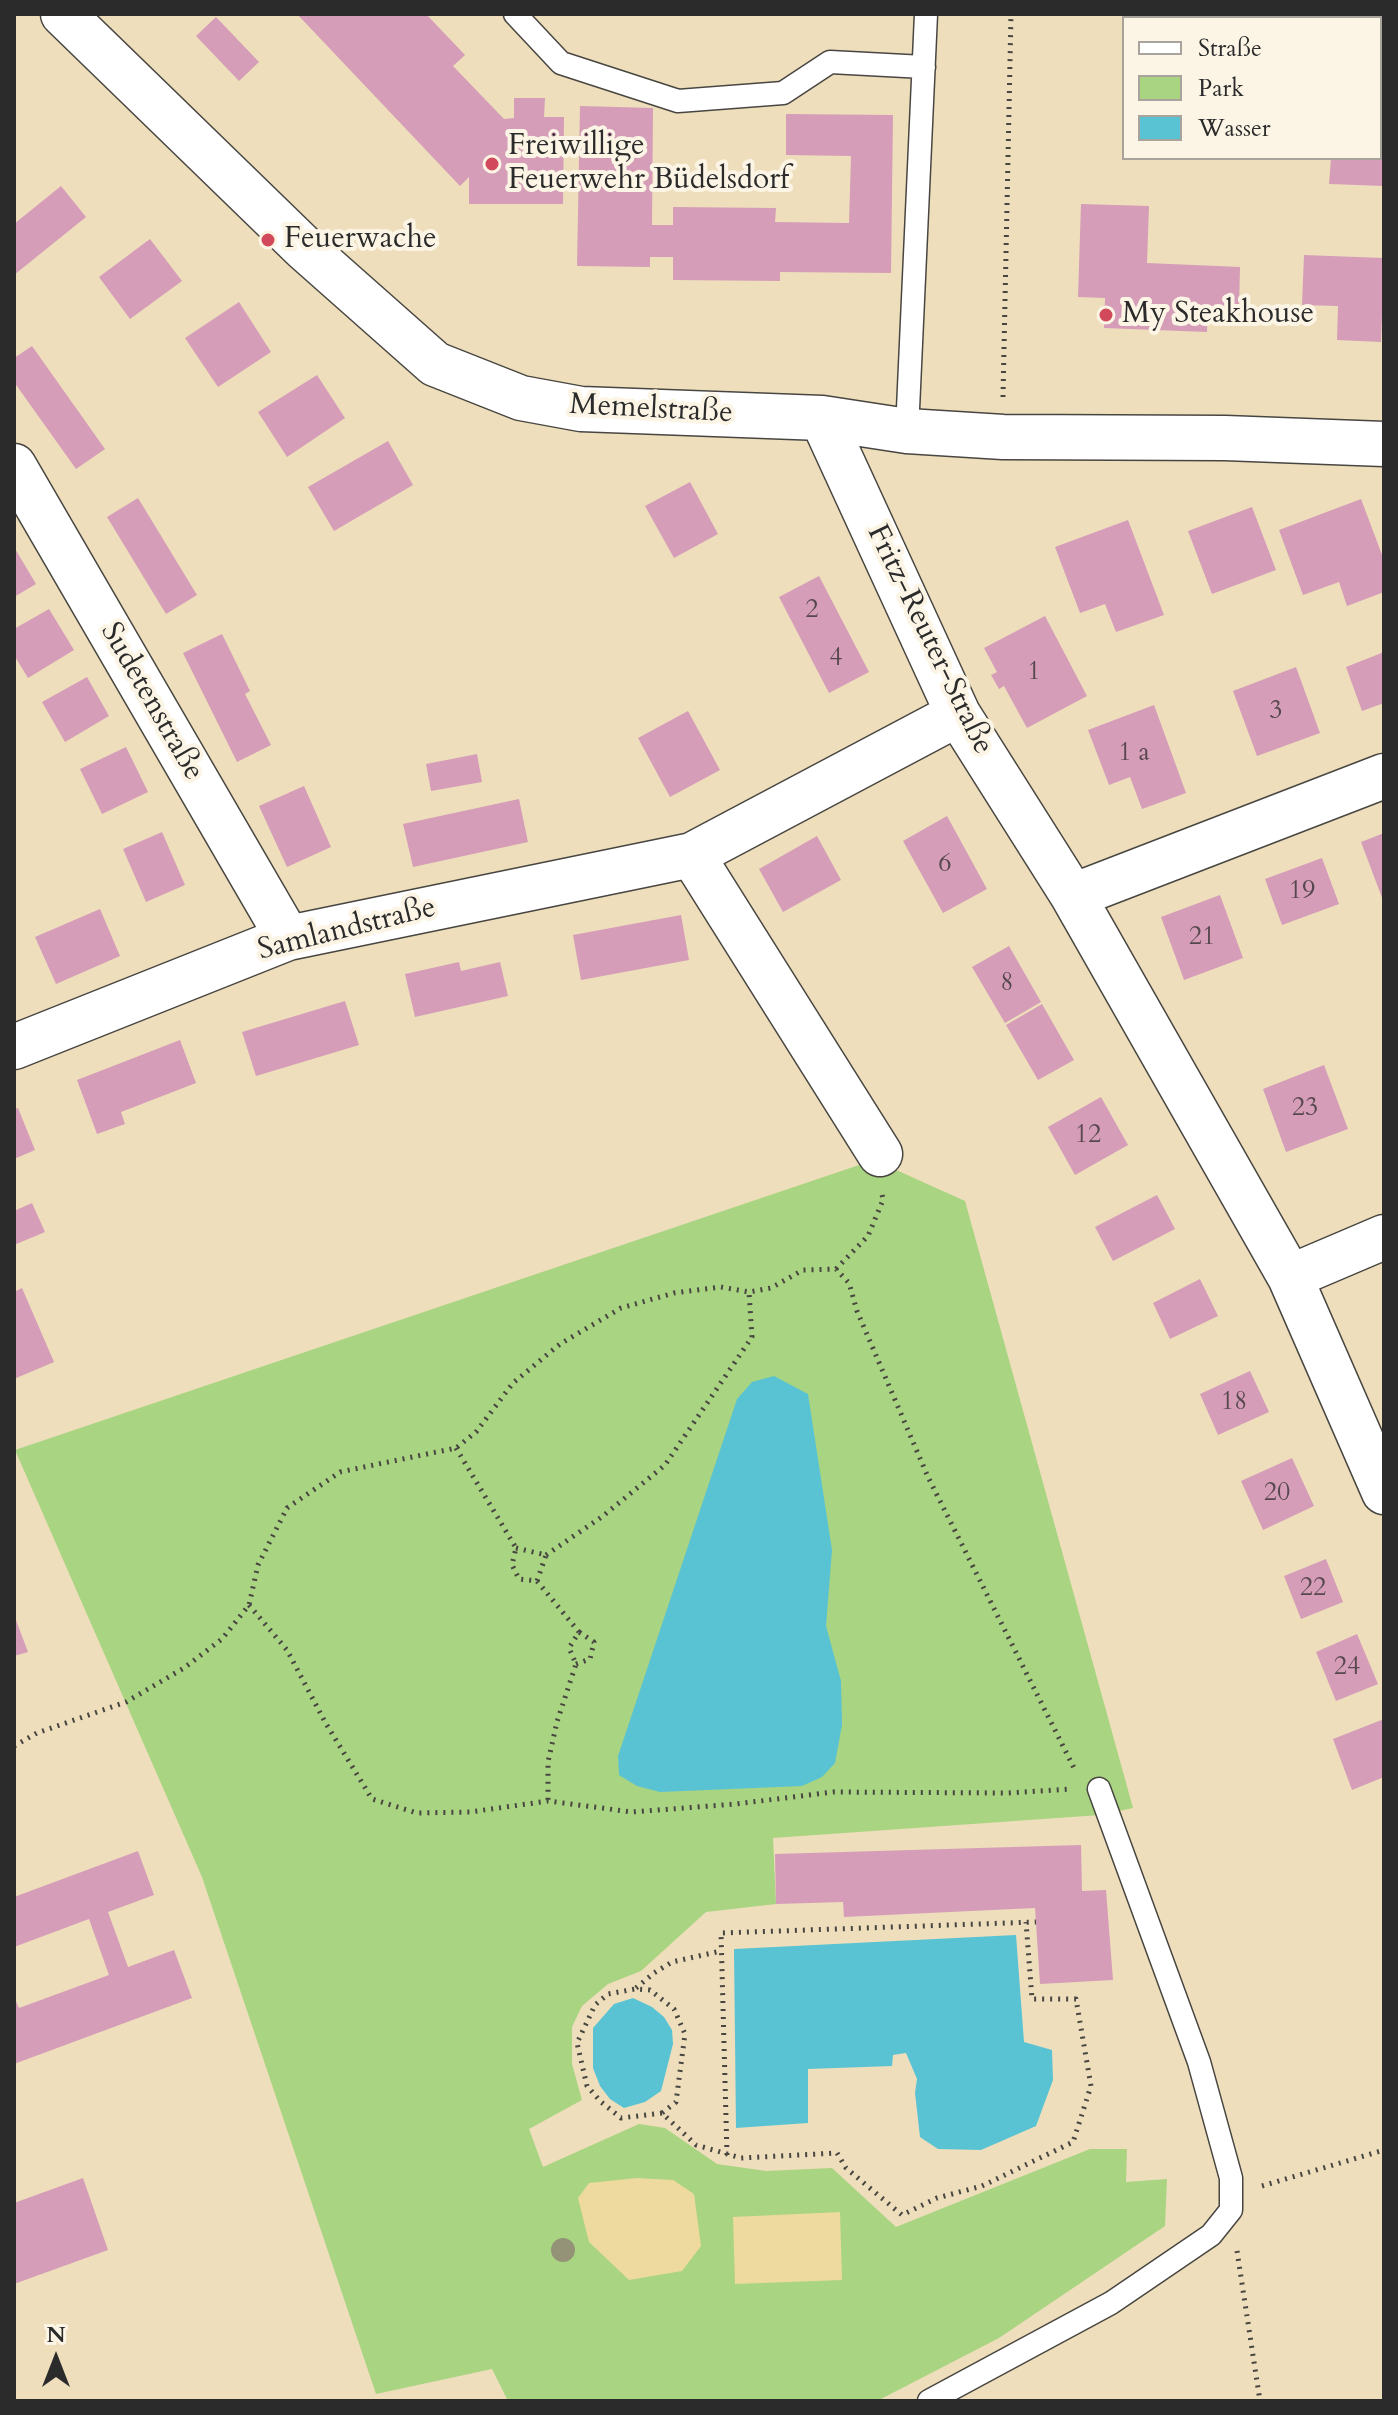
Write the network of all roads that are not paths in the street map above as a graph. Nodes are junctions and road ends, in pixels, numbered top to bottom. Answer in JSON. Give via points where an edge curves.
{"nodes":[{"id":1,"x":63,"y":14,"type":"edge"},
{"id":2,"x":515,"y":14,"type":"edge"},
{"id":3,"x":926,"y":14,"type":"edge"},
{"id":4,"x":924,"y":67,"type":"junction"},
{"id":5,"x":822,"y":418,"type":"junction"},
{"id":6,"x":907,"y":431,"type":"junction"},
{"id":7,"x":1384,"y":444,"type":"edge"},
{"id":8,"x":14,"y":466,"type":"edge"},
{"id":9,"x":958,"y":714,"type":"junction"},
{"id":10,"x":1384,"y":776,"type":"edge"},
{"id":11,"x":692,"y":855,"type":"junction"},
{"id":12,"x":1073,"y":896,"type":"junction"},
{"id":13,"x":288,"y":938,"type":"junction"},
{"id":14,"x":14,"y":1047,"type":"edge"},
{"id":15,"x":880,"y":1154,"type":"road end"},
{"id":16,"x":1384,"y":1237,"type":"edge"},
{"id":17,"x":1290,"y":1277,"type":"junction"},
{"id":18,"x":1384,"y":1492,"type":"edge"},
{"id":19,"x":1092,"y":1788,"type":"road end"},
{"id":20,"x":929,"y":2401,"type":"edge"}],
"edges":[{"from":1,"to":5,"type":"street","name":"Memelstraße","via":[[294,239],[435,364],[521,398],[581,409]]},
{"from":2,"to":4,"type":"lane","via":[[561,63],[678,101],[783,93],[830,62]]},
{"from":3,"to":4,"type":"lane"},
{"from":4,"to":6,"type":"lane"},
{"from":5,"to":6,"type":"street","name":"Memelstraße"},
{"from":5,"to":9,"type":"street","name":"Fritz-Reuter-Straße"},
{"from":6,"to":7,"type":"street","name":"Memelstraße"},
{"from":8,"to":13,"type":"street","name":"Sudetenstraße"},
{"from":9,"to":11,"type":"street","name":"Samlandstraße"},
{"from":9,"to":12,"type":"street","name":"Fritz-Reuter-Straße"},
{"from":10,"to":12,"type":"street"},
{"from":11,"to":13,"type":"street","name":"Samlandstraße"},
{"from":11,"to":15,"type":"street"},
{"from":12,"to":17,"type":"street","name":"Fritz-Reuter-Straße"},
{"from":13,"to":14,"type":"street","name":"Samlandstraße"},
{"from":16,"to":17,"type":"street"},
{"from":17,"to":18,"type":"street","name":"Fritz-Reuter-Straße"},
{"from":19,"to":20,"type":"lane","via":[[1199,2062],[1231,2178],[1231,2203],[1211,2235],[1111,2303]]}]}
